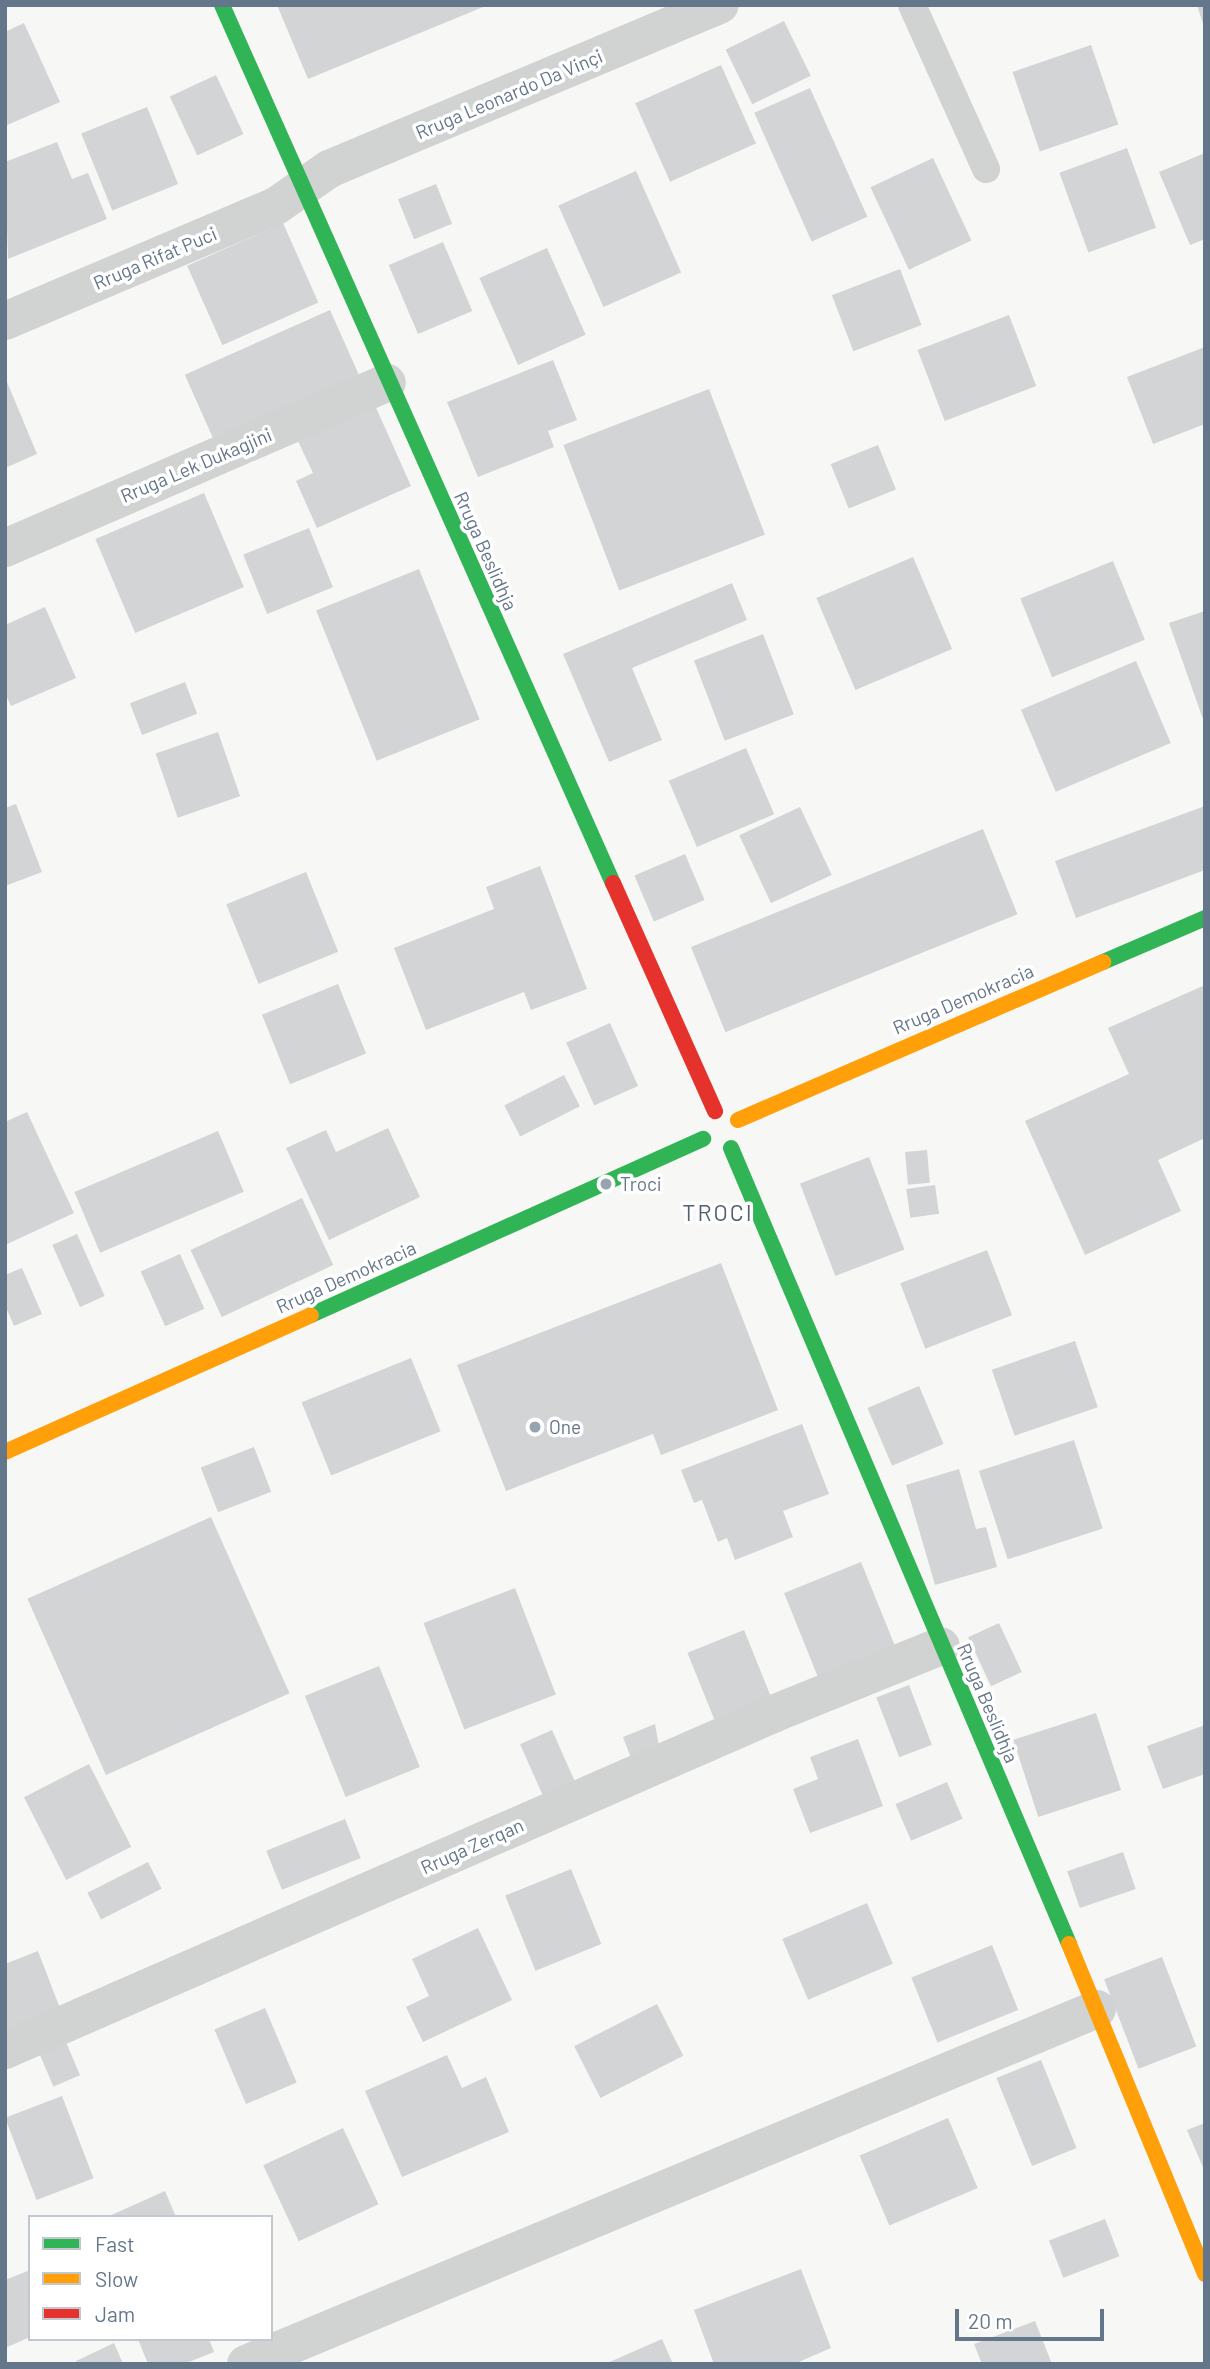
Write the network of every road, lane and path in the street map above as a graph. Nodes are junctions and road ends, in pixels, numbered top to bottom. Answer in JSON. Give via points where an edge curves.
{"nodes":[{"id":1,"x":222,"y":5,"type":"edge"},
{"id":2,"x":720,"y":5,"type":"edge"},
{"id":3,"x":912,"y":5,"type":"edge"},
{"id":4,"x":986,"y":169,"type":"dead end"},
{"id":5,"x":301,"y":188,"type":"junction"},
{"id":6,"x":5,"y":321,"type":"edge"},
{"id":7,"x":387,"y":383,"type":"junction"},
{"id":8,"x":5,"y":548,"type":"edge"},
{"id":9,"x":1205,"y":918,"type":"edge"},
{"id":10,"x":715,"y":1111,"type":"junction"},
{"id":11,"x":738,"y":1120,"type":"junction"},
{"id":12,"x":703,"y":1139,"type":"junction"},
{"id":13,"x":731,"y":1148,"type":"junction"},
{"id":14,"x":5,"y":1452,"type":"edge"},
{"id":15,"x":941,"y":1646,"type":"junction"},
{"id":16,"x":1097,"y":2009,"type":"junction"},
{"id":17,"x":5,"y":2050,"type":"edge"},
{"id":18,"x":1205,"y":2274,"type":"edge"},
{"id":19,"x":246,"y":2364,"type":"edge"}],
"edges":[{"from":1,"to":5,"type":"main road","name":"Rruga Beslidhja"},
{"from":2,"to":5,"type":"street","name":"Rruga Leonardo Da Vinçi","via":[[329,169]]},
{"from":3,"to":4,"type":"lane"},
{"from":5,"to":6,"type":"street","name":"Rruga Rifat Puci","via":[[276,206]]},
{"from":5,"to":7,"type":"main road","name":"Rruga Beslidhja"},
{"from":7,"to":8,"type":"street","name":"Rruga Lek Dukagjini"},
{"from":7,"to":10,"type":"main road","name":"Rruga Beslidhja"},
{"from":9,"to":11,"type":"main road","name":"Rruga Demokracia"},
{"from":10,"to":11,"type":"main road","via":[[728,1111]]},
{"from":10,"to":12,"type":"main road","via":[[705,1120]]},
{"from":11,"to":13,"type":"main road","via":[[740,1139]]},
{"from":12,"to":13,"type":"main road","via":[[718,1150]]},
{"from":12,"to":14,"type":"main road","name":"Rruga Demokracia"},
{"from":13,"to":15,"type":"main road","name":"Rruga Beslidhja"},
{"from":15,"to":16,"type":"main road","name":"Rruga Beslidhja"},
{"from":15,"to":17,"type":"street","name":"Rruga Zerqan","via":[[773,1714]]},
{"from":16,"to":18,"type":"main road","name":"Rruga Beslidhja"},
{"from":16,"to":19,"type":"street"}]}
